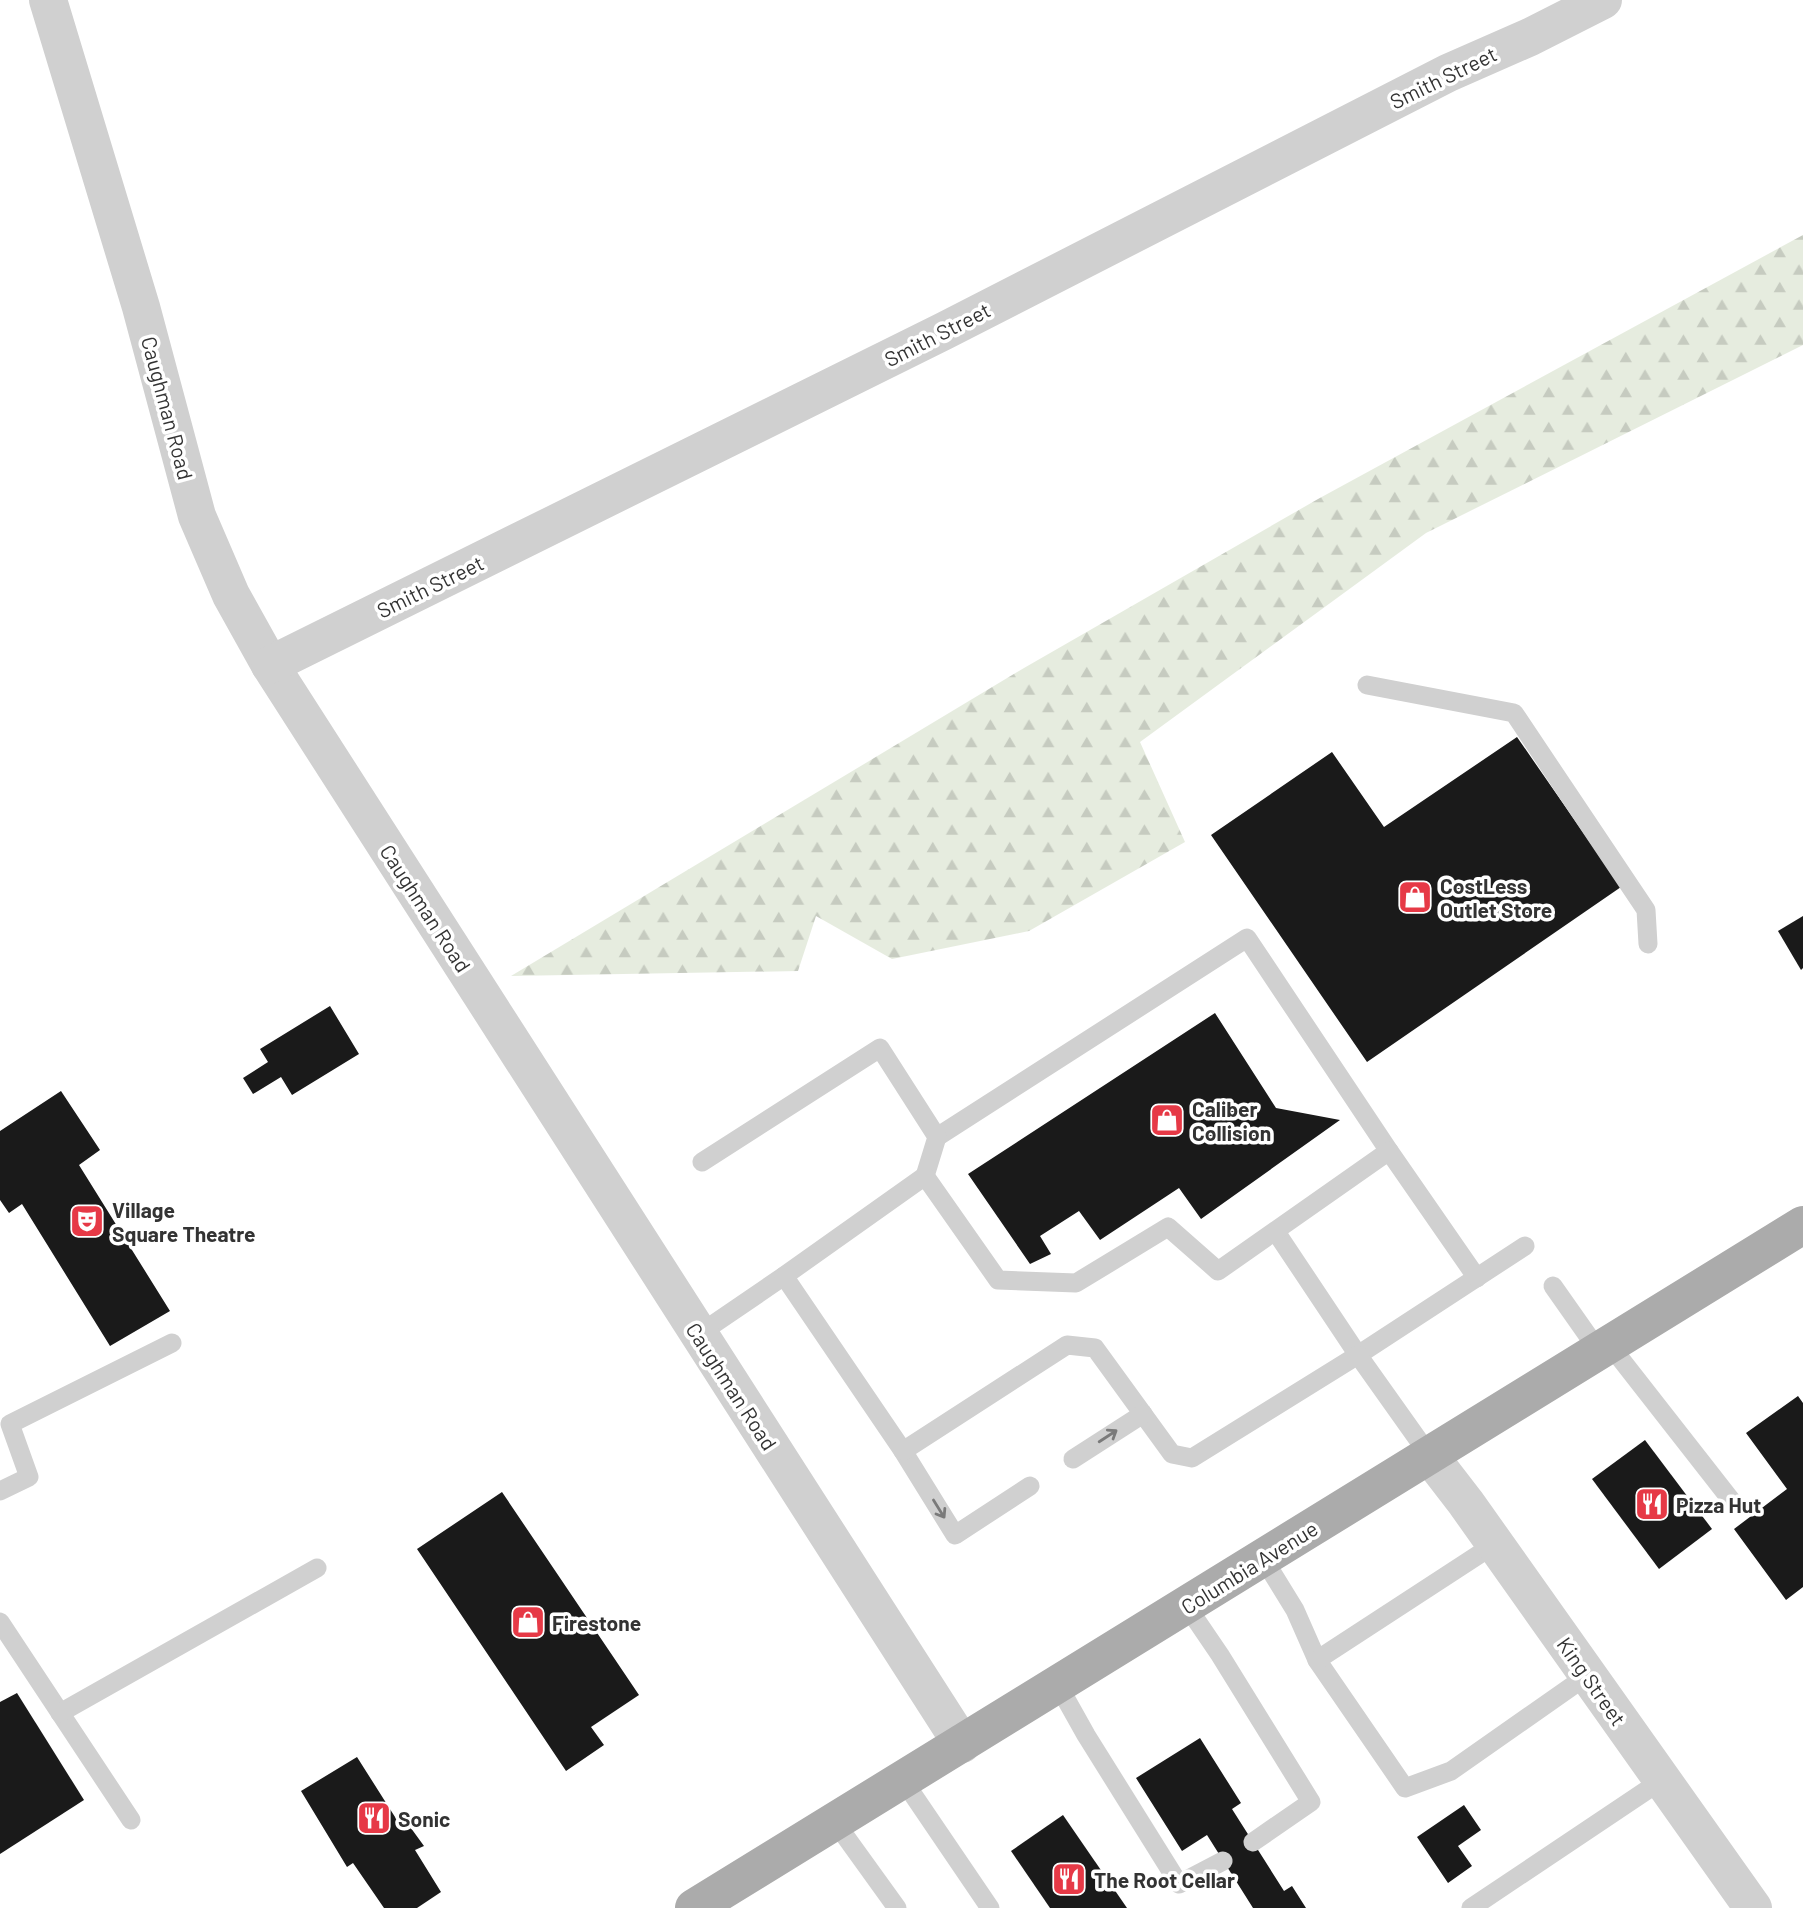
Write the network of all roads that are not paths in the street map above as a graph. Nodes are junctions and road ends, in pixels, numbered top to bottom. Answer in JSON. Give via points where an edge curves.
{"nodes":[{"id":1,"x":48,"y":0,"type":"edge"},
{"id":2,"x":1603,"y":0,"type":"edge"},
{"id":3,"x":270,"y":665,"type":"junction"},
{"id":4,"x":1367,"y":685,"type":"dead end"},
{"id":5,"x":1648,"y":944,"type":"dead end"},
{"id":6,"x":937,"y":1136,"type":"junction"},
{"id":7,"x":1389,"y":1151,"type":"junction"},
{"id":8,"x":702,"y":1162,"type":"dead end"},
{"id":9,"x":925,"y":1176,"type":"junction"},
{"id":10,"x":1803,"y":1225,"type":"edge"},
{"id":11,"x":1276,"y":1232,"type":"junction"},
{"id":12,"x":1525,"y":1246,"type":"dead end"},
{"id":13,"x":784,"y":1276,"type":"junction"},
{"id":14,"x":1477,"y":1278,"type":"junction"},
{"id":15,"x":1553,"y":1286,"type":"dead end"},
{"id":16,"x":699,"y":1334,"type":"junction"},
{"id":17,"x":172,"y":1343,"type":"dead end"},
{"id":18,"x":1603,"y":1347,"type":"junction"},
{"id":19,"x":1358,"y":1355,"type":"junction"},
{"id":20,"x":1143,"y":1414,"type":"junction"},
{"id":21,"x":903,"y":1451,"type":"junction"},
{"id":22,"x":1429,"y":1455,"type":"junction"},
{"id":23,"x":1073,"y":1459,"type":"dead end"},
{"id":24,"x":1030,"y":1486,"type":"dead end"},
{"id":25,"x":0,"y":1491,"type":"edge"},
{"id":26,"x":1731,"y":1500,"type":"dead end"},
{"id":27,"x":1494,"y":1544,"type":"junction"},
{"id":28,"x":1263,"y":1558,"type":"junction"},
{"id":29,"x":317,"y":1568,"type":"dead end"},
{"id":30,"x":1186,"y":1605,"type":"junction"},
{"id":31,"x":0,"y":1622,"type":"edge"},
{"id":32,"x":1317,"y":1660,"type":"junction"},
{"id":33,"x":1588,"y":1675,"type":"junction"},
{"id":34,"x":1058,"y":1685,"type":"junction"},
{"id":35,"x":60,"y":1713,"type":"junction"},
{"id":36,"x":962,"y":1744,"type":"junction"},
{"id":37,"x":903,"y":1780,"type":"junction"},
{"id":38,"x":1662,"y":1780,"type":"junction"},
{"id":39,"x":131,"y":1820,"type":"dead end"},
{"id":40,"x":835,"y":1822,"type":"junction"},
{"id":41,"x":1253,"y":1842,"type":"dead end"},
{"id":42,"x":1223,"y":1861,"type":"dead end"},
{"id":43,"x":718,"y":1902,"type":"edge"},
{"id":44,"x":895,"y":1907,"type":"edge"},
{"id":45,"x":990,"y":1908,"type":"edge"},
{"id":46,"x":1471,"y":1908,"type":"edge"},
{"id":47,"x":1753,"y":1908,"type":"edge"}],
"edges":[{"from":1,"to":3,"type":"street","name":"Caughman Road","via":[[141,307],[197,516],[231,595]]},
{"from":2,"to":3,"type":"street","name":"Smith Street","via":[[1448,73],[944,331]]},
{"from":3,"to":16,"type":"street","name":"Caughman Road"},
{"from":4,"to":5,"type":"lane","via":[[1514,713],[1646,910]]},
{"from":6,"to":7,"type":"lane","via":[[1247,938]]},
{"from":6,"to":8,"type":"lane","via":[[880,1048]]},
{"from":6,"to":9,"type":"lane"},
{"from":7,"to":11,"type":"lane"},
{"from":7,"to":14,"type":"lane"},
{"from":9,"to":11,"type":"lane","via":[[998,1280],[1076,1283],[1168,1227],[1218,1270]]},
{"from":9,"to":13,"type":"lane"},
{"from":10,"to":18,"type":"main road","name":"Columbia Avenue"},
{"from":11,"to":19,"type":"lane"},
{"from":12,"to":14,"type":"lane"},
{"from":13,"to":16,"type":"lane"},
{"from":13,"to":21,"type":"lane"},
{"from":14,"to":19,"type":"lane"},
{"from":15,"to":18,"type":"lane"},
{"from":16,"to":36,"type":"street","name":"Caughman Road"},
{"from":17,"to":25,"type":"lane","via":[[10,1424],[29,1477]]},
{"from":18,"to":22,"type":"main road","name":"Columbia Avenue"},
{"from":18,"to":26,"type":"lane"},
{"from":19,"to":20,"type":"lane","via":[[1192,1458],[1172,1454]]},
{"from":19,"to":22,"type":"lane"},
{"from":20,"to":21,"type":"lane","via":[[1095,1348],[1066,1345]]},
{"from":23,"to":20,"type":"lane","one_way":true},
{"from":21,"to":24,"type":"lane","one_way":true,"via":[[955,1535]]},
{"from":22,"to":27,"type":"street","name":"King Street"},
{"from":22,"to":28,"type":"main road","name":"Columbia Avenue"},
{"from":27,"to":32,"type":"lane"},
{"from":27,"to":33,"type":"street","name":"King Street"},
{"from":28,"to":30,"type":"main road","name":"Columbia Avenue"},
{"from":28,"to":32,"type":"lane","via":[[1295,1610]]},
{"from":29,"to":35,"type":"lane"},
{"from":30,"to":34,"type":"main road","name":"Columbia Avenue"},
{"from":30,"to":41,"type":"lane","via":[[1311,1802]]},
{"from":31,"to":35,"type":"lane"},
{"from":32,"to":33,"type":"lane","via":[[1405,1787],[1451,1772]]},
{"from":33,"to":38,"type":"street","name":"King Street"},
{"from":34,"to":36,"type":"main road","name":"Columbia Avenue"},
{"from":34,"to":42,"type":"lane","via":[[1180,1884]]},
{"from":35,"to":39,"type":"lane"},
{"from":36,"to":37,"type":"main road","name":"Columbia Avenue"},
{"from":37,"to":40,"type":"main road","name":"Columbia Avenue"},
{"from":37,"to":45,"type":"lane"},
{"from":38,"to":46,"type":"lane"},
{"from":38,"to":47,"type":"street","name":"King Street"},
{"from":40,"to":43,"type":"main road","name":"Columbia Avenue"},
{"from":40,"to":44,"type":"lane"}]}
